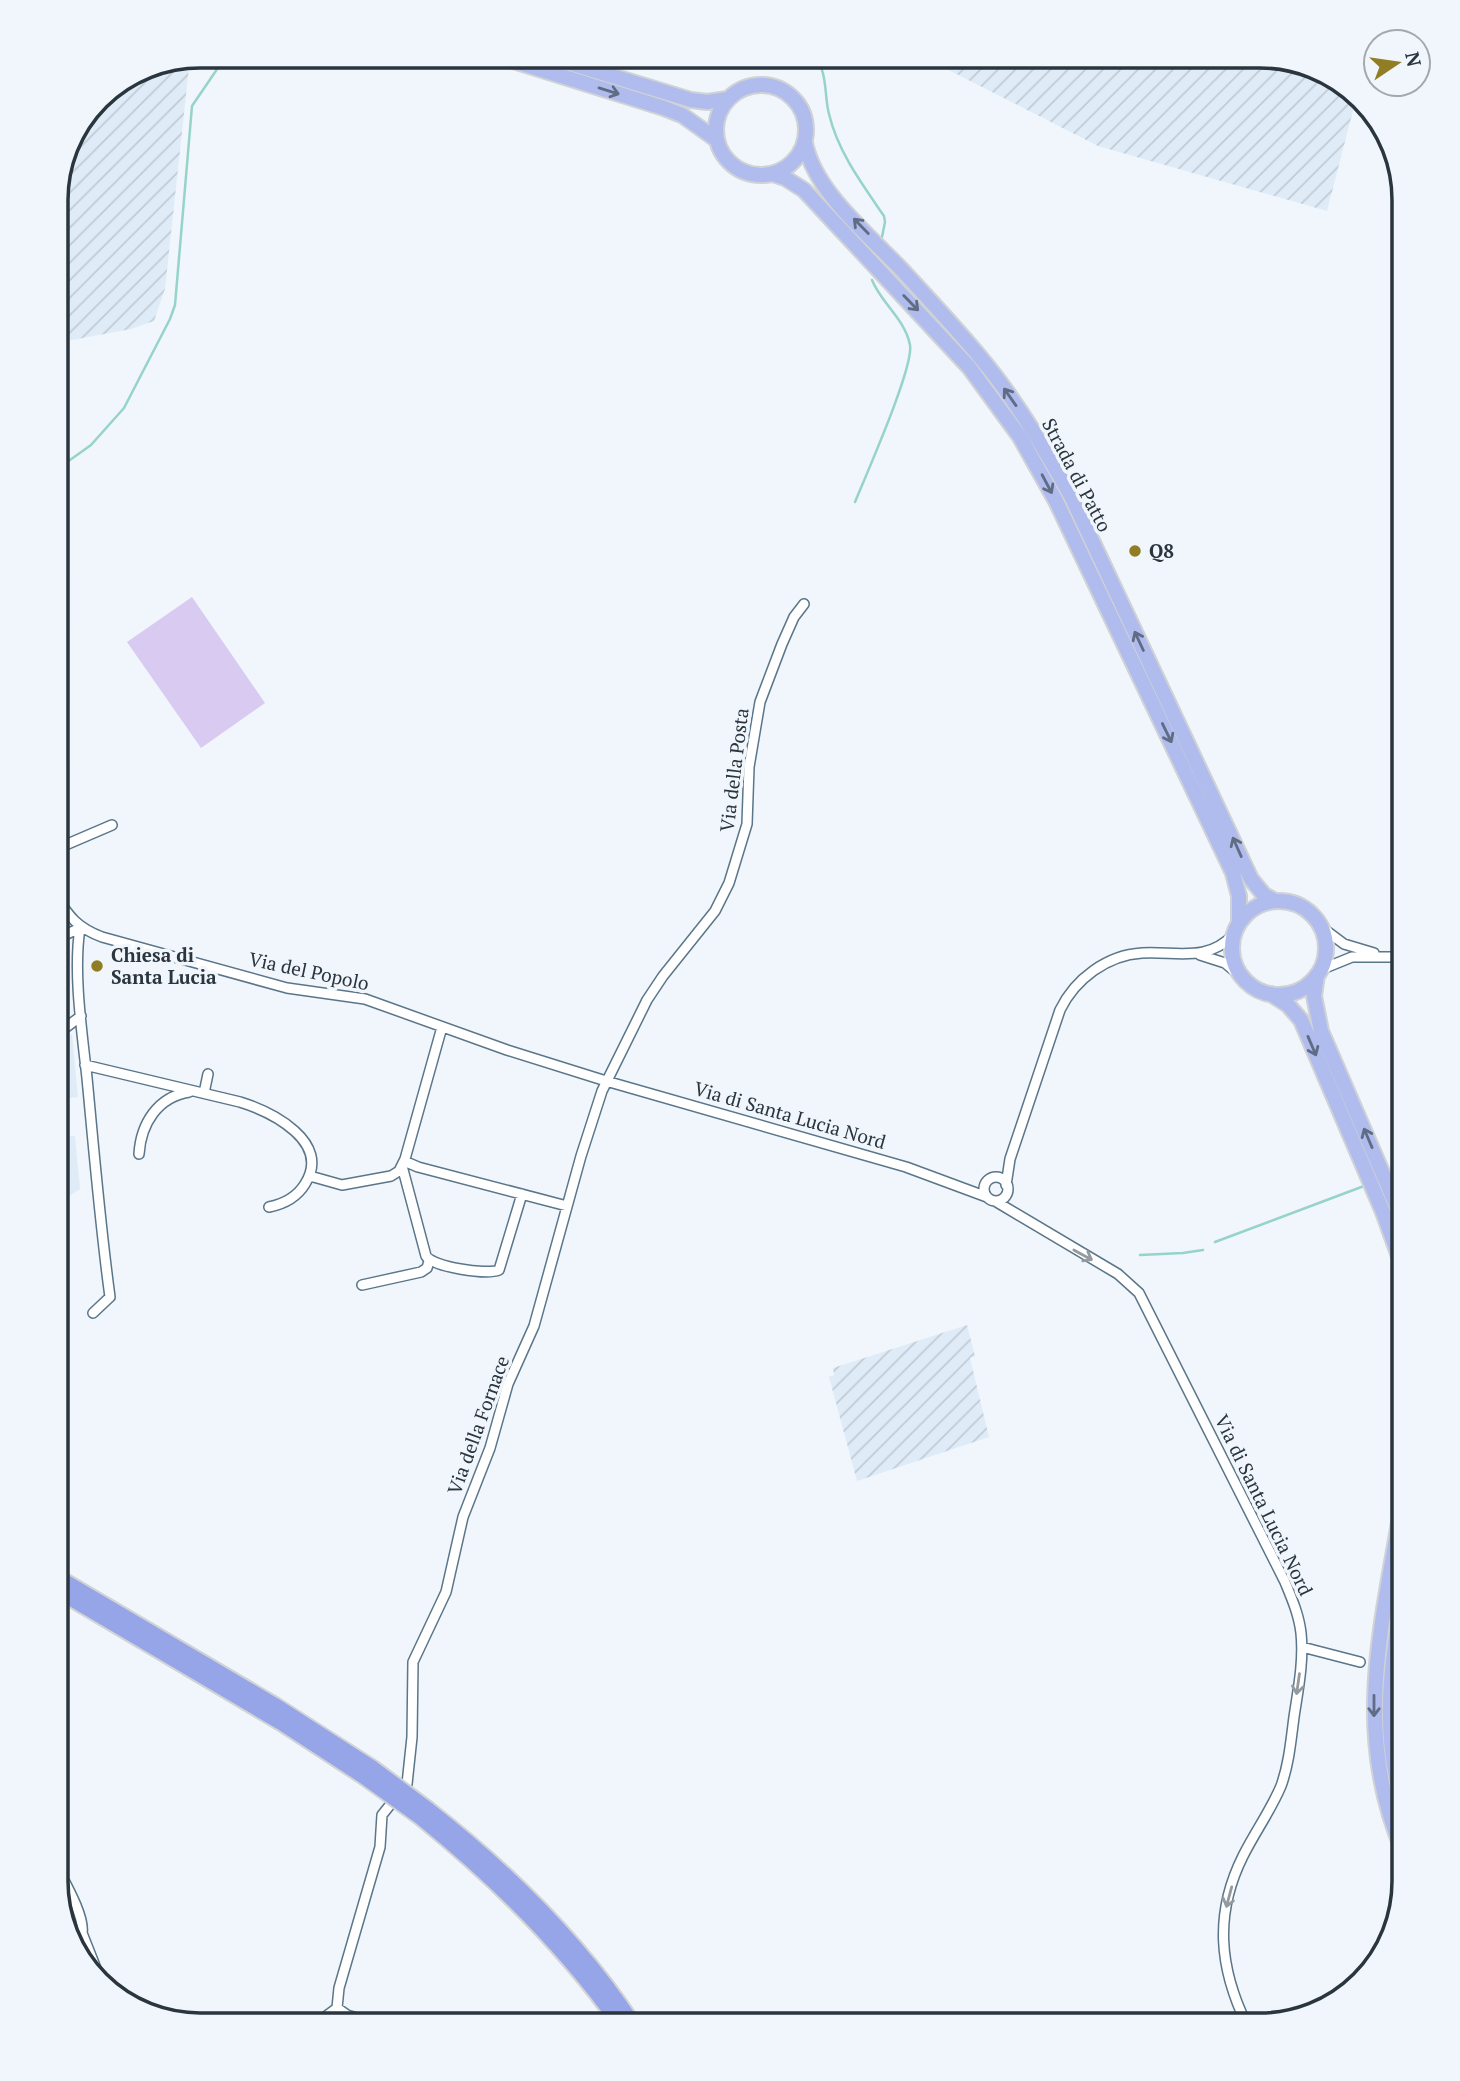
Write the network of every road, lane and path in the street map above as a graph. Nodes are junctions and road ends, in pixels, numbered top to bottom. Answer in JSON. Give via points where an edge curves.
{"nodes":[{"id":1,"x":537,"y":68,"type":"edge"},
{"id":2,"x":587,"y":68,"type":"edge"},
{"id":3,"x":728,"y":99,"type":"junction"},
{"id":4,"x":717,"y":139,"type":"junction"},
{"id":5,"x":805,"y":143,"type":"junction"},
{"id":6,"x":773,"y":174,"type":"junction"},
{"id":7,"x":804,"y":604,"type":"dead end"},
{"id":8,"x":112,"y":825,"type":"dead end"},
{"id":9,"x":69,"y":844,"type":"edge"},
{"id":10,"x":1275,"y":901,"type":"junction"},
{"id":11,"x":69,"y":916,"type":"edge"},
{"id":12,"x":1320,"y":926,"type":"junction"},
{"id":13,"x":80,"y":928,"type":"junction"},
{"id":14,"x":1237,"y":929,"type":"junction"},
{"id":15,"x":69,"y":933,"type":"edge"},
{"id":16,"x":1192,"y":954,"type":"junction"},
{"id":17,"x":1382,"y":956,"type":"junction"},
{"id":18,"x":1392,"y":956,"type":"edge"},
{"id":19,"x":1319,"y":973,"type":"junction"},
{"id":20,"x":1244,"y":979,"type":"junction"},
{"id":21,"x":1271,"y":994,"type":"junction"},
{"id":22,"x":81,"y":1016,"type":"junction"},
{"id":23,"x":69,"y":1025,"type":"edge"},
{"id":24,"x":442,"y":1027,"type":"junction"},
{"id":25,"x":85,"y":1065,"type":"junction"},
{"id":26,"x":208,"y":1074,"type":"dead end"},
{"id":27,"x":606,"y":1081,"type":"junction"},
{"id":28,"x":199,"y":1092,"type":"junction"},
{"id":29,"x":139,"y":1154,"type":"dead end"},
{"id":30,"x":1010,"y":1159,"type":"junction"},
{"id":31,"x":403,"y":1163,"type":"junction"},
{"id":32,"x":310,"y":1176,"type":"junction"},
{"id":33,"x":991,"y":1180,"type":"junction"},
{"id":34,"x":1006,"y":1185,"type":"junction"},
{"id":35,"x":963,"y":1187,"type":"junction"},
{"id":36,"x":522,"y":1194,"type":"junction"},
{"id":37,"x":1392,"y":1195,"type":"edge"},
{"id":38,"x":991,"y":1199,"type":"junction"},
{"id":39,"x":566,"y":1206,"type":"junction"},
{"id":40,"x":269,"y":1208,"type":"dead end"},
{"id":41,"x":1392,"y":1237,"type":"edge"},
{"id":42,"x":429,"y":1261,"type":"junction"},
{"id":43,"x":362,"y":1285,"type":"dead end"},
{"id":44,"x":93,"y":1313,"type":"dead end"},
{"id":45,"x":1392,"y":1564,"type":"edge"},
{"id":46,"x":68,"y":1583,"type":"edge"},
{"id":47,"x":68,"y":1597,"type":"edge"},
{"id":48,"x":1302,"y":1647,"type":"junction"},
{"id":49,"x":1392,"y":1661,"type":"edge"},
{"id":50,"x":1360,"y":1662,"type":"dead end"},
{"id":51,"x":1392,"y":1749,"type":"edge"},
{"id":52,"x":368,"y":1772,"type":"junction"},
{"id":53,"x":407,"y":1784,"type":"dead end"},
{"id":54,"x":390,"y":1805,"type":"dead end"},
{"id":55,"x":425,"y":1813,"type":"junction"},
{"id":56,"x":1392,"y":1817,"type":"edge"},
{"id":57,"x":69,"y":1892,"type":"edge"},
{"id":58,"x":82,"y":1933,"type":"joint"},
{"id":59,"x":85,"y":1944,"type":"edge"},
{"id":60,"x":337,"y":2008,"type":"junction"},
{"id":61,"x":331,"y":2012,"type":"edge"},
{"id":62,"x":343,"y":2012,"type":"edge"},
{"id":63,"x":610,"y":2012,"type":"edge"},
{"id":64,"x":624,"y":2012,"type":"edge"},
{"id":65,"x":1242,"y":2013,"type":"edge"}],
"edges":[{"from":1,"to":4,"type":"main road","name":"Strada di Patto","one_way":true,"via":[[682,115]]},
{"from":2,"to":3,"type":"main road","name":"Strada di Patto","via":[[691,100]]},
{"from":3,"to":4,"type":"main road","via":[[718,118]]},
{"from":3,"to":5,"type":"main road","name":"Strada di Patto","via":[[750,86],[767,85],[783,91],[801,109]]},
{"from":4,"to":6,"type":"main road","name":"Strada di Patto","via":[[724,156],[738,169],[755,175]]},
{"from":5,"to":6,"type":"main road","via":[[793,163]]},
{"from":10,"to":5,"type":"main road","name":"Strada di Patto","one_way":true,"via":[[1251,879],[1047,453],[981,358],[828,192]]},
{"from":6,"to":14,"type":"main road","name":"Strada di Patto","one_way":true,"via":[[804,190],[923,315],[982,383],[1020,437],[1056,501],[1233,873],[1239,896]]},
{"from":7,"to":27,"type":"street","name":"Via della Posta","via":[[782,643],[760,702],[749,767],[747,824],[729,883],[715,911],[647,1000]]},
{"from":8,"to":9,"type":"street"},
{"from":10,"to":12,"type":"main road","via":[[1304,909]]},
{"from":10,"to":14,"type":"main road","via":[[1257,906]]},
{"from":11,"to":13,"type":"street"},
{"from":12,"to":17,"type":"street","via":[[1344,944]]},
{"from":12,"to":19,"type":"main road","via":[[1325,948]]},
{"from":13,"to":15,"type":"street"},
{"from":13,"to":22,"type":"street"},
{"from":13,"to":24,"type":"street","name":"Via del Popolo","via":[[271,984],[365,999]]},
{"from":14,"to":16,"type":"street","via":[[1224,945]]},
{"from":14,"to":20,"type":"main road","via":[[1232,948]]},
{"from":16,"to":20,"type":"street","via":[[1225,963]]},
{"from":16,"to":30,"type":"street","via":[[1121,957],[1098,967],[1073,989],[1060,1010]]},
{"from":17,"to":18,"type":"street"},
{"from":17,"to":19,"type":"street","via":[[1352,957]]},
{"from":19,"to":21,"type":"main road","via":[[1294,993]]},
{"from":37,"to":19,"type":"main road","one_way":true,"via":[[1321,1031],[1314,996]]},
{"from":20,"to":21,"type":"main road"},
{"from":21,"to":41,"type":"main road","one_way":true,"via":[[1301,1020]]},
{"from":22,"to":23,"type":"street"},
{"from":22,"to":25,"type":"street"},
{"from":24,"to":27,"type":"street","name":"Via del Popolo"},
{"from":24,"to":31,"type":"street"},
{"from":25,"to":28,"type":"street"},
{"from":25,"to":44,"type":"street","via":[[110,1297]]},
{"from":26,"to":28,"type":"street"},
{"from":27,"to":35,"type":"street","name":"Via di Santa Lucia Nord"},
{"from":27,"to":39,"type":"street","name":"Via della Fornace"},
{"from":28,"to":29,"type":"street","via":[[174,1096],[152,1112],[142,1130]]},
{"from":28,"to":32,"type":"street","via":[[248,1104],[287,1125],[309,1147]]},
{"from":30,"to":33,"type":"street"},
{"from":30,"to":34,"type":"street"},
{"from":31,"to":32,"type":"street","via":[[391,1176],[342,1185]]},
{"from":31,"to":36,"type":"street"},
{"from":31,"to":42,"type":"street"},
{"from":32,"to":40,"type":"street","via":[[295,1196]]},
{"from":33,"to":34,"type":"street","via":[[1003,1180]]},
{"from":33,"to":35,"type":"street","via":[[975,1188]]},
{"from":33,"to":38,"type":"street","via":[[984,1190]]},
{"from":34,"to":38,"type":"street","via":[[1006,1195]]},
{"from":35,"to":38,"type":"street","name":"Via di Santa Lucia Nord"},
{"from":36,"to":39,"type":"street"},
{"from":36,"to":42,"type":"street","via":[[499,1270],[486,1272]]},
{"from":38,"to":48,"type":"street","name":"Via di Santa Lucia Nord","one_way":true,"via":[[1118,1274],[1141,1295],[1285,1582],[1298,1615]]},
{"from":39,"to":53,"type":"street","name":"Via della Fornace","via":[[534,1326],[508,1384],[463,1517],[446,1592],[413,1662]]},
{"from":42,"to":43,"type":"street","via":[[421,1272]]},
{"from":45,"to":56,"type":"main road","one_way":true,"via":[[1373,1708],[1375,1746]]},
{"from":46,"to":52,"type":"highway","via":[[275,1705]]},
{"from":47,"to":52,"type":"highway"},
{"from":48,"to":50,"type":"street"},
{"from":48,"to":65,"type":"street","name":"Via di Santa Lucia Nord","one_way":true,"via":[[1285,1774],[1241,1859],[1226,1909],[1225,1966]]},
{"from":49,"to":51,"type":"main road","via":[[1388,1710]]},
{"from":52,"to":55,"type":"highway","bridge":true},
{"from":54,"to":60,"type":"street","via":[[382,1815],[380,1847]]},
{"from":55,"to":63,"type":"highway","via":[[548,1935]]},
{"from":55,"to":64,"type":"highway","via":[[475,1847],[542,1911]]},
{"from":57,"to":58,"type":"street"},
{"from":58,"to":59,"type":"street"},
{"from":60,"to":61,"type":"street"},
{"from":60,"to":62,"type":"street"}]}
